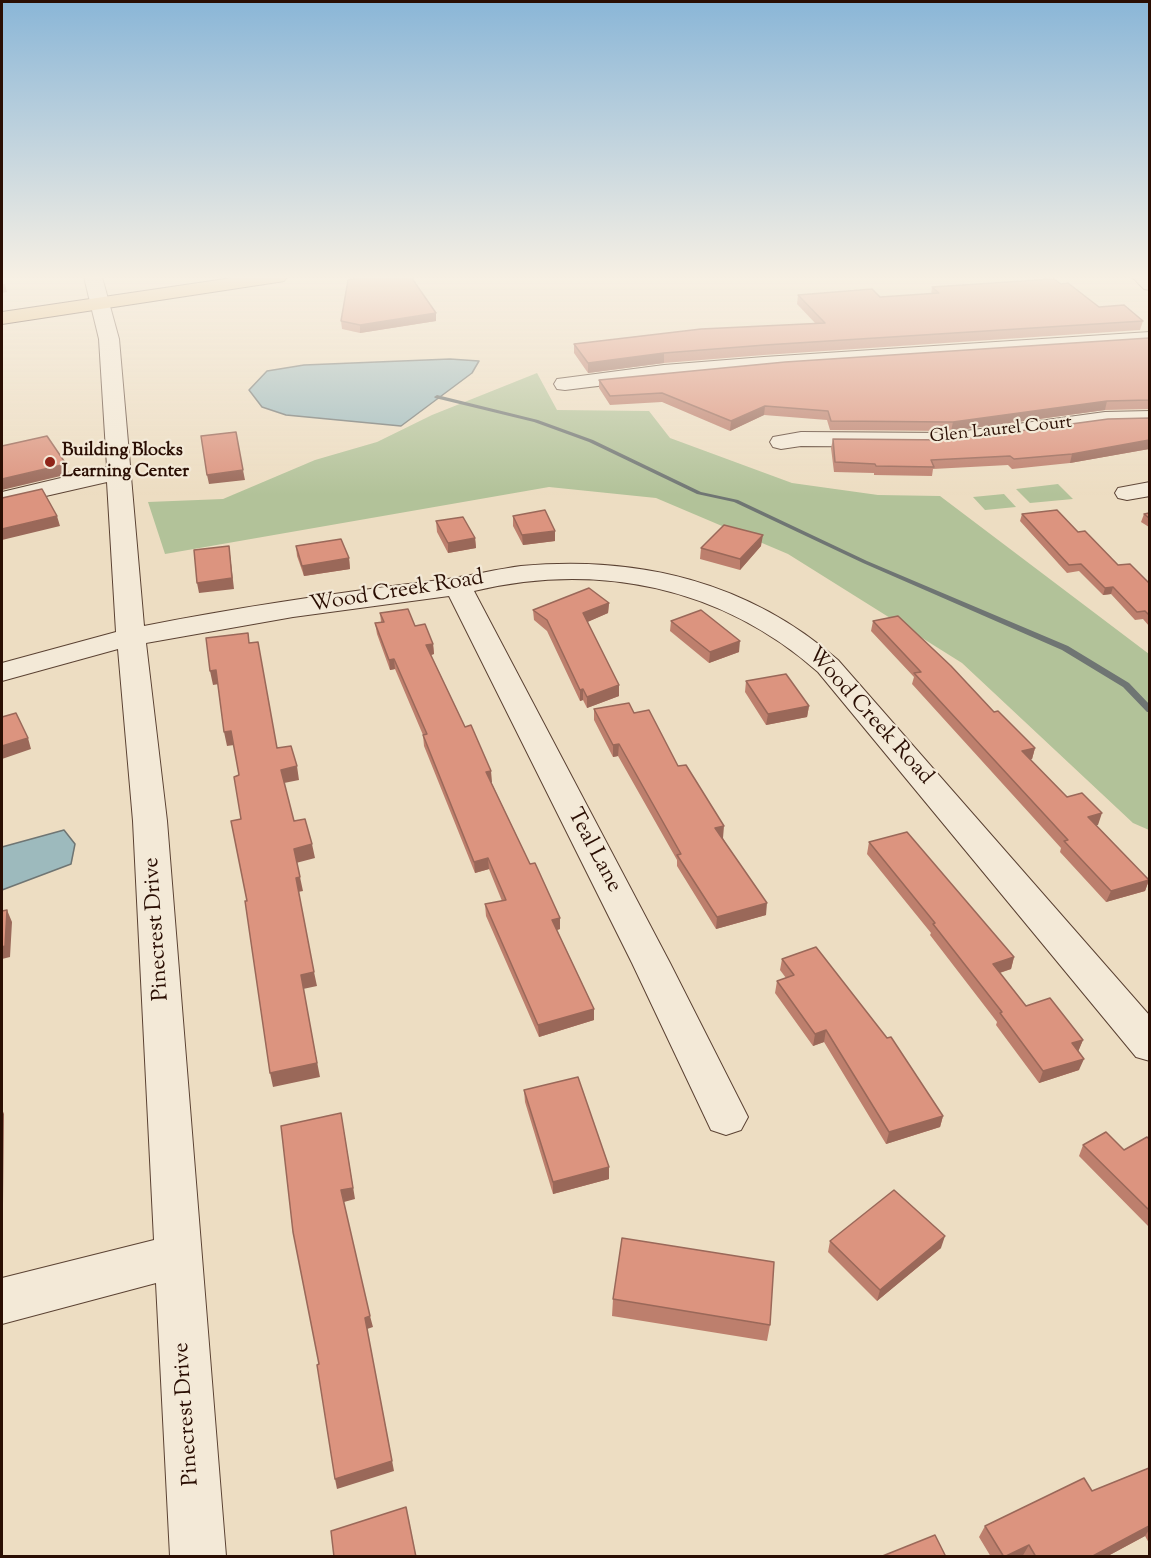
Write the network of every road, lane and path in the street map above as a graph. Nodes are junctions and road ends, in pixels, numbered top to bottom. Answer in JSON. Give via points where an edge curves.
{"nodes":[{"id":1,"x":110,"y":350,"type":"edge"},
{"id":2,"x":969,"y":350,"type":"edge"},
{"id":3,"x":565,"y":384,"type":"dead end"},
{"id":4,"x":1149,"y":418,"type":"edge"},
{"id":5,"x":780,"y":442,"type":"dead end"},
{"id":6,"x":118,"y":472,"type":"junction"},
{"id":7,"x":2,"y":499,"type":"edge"},
{"id":8,"x":458,"y":586,"type":"junction"},
{"id":9,"x":131,"y":637,"type":"junction"},
{"id":10,"x":2,"y":672,"type":"edge"},
{"id":11,"x":1149,"y":1045,"type":"edge"},
{"id":12,"x":726,"y":1117,"type":"dead end"},
{"id":13,"x":179,"y":1255,"type":"junction"},
{"id":14,"x":2,"y":1301,"type":"edge"},
{"id":15,"x":198,"y":1557,"type":"edge"}],
"edges":[{"from":1,"to":6,"type":"street","name":"Pinecrest Drive"},
{"from":2,"to":3,"type":"street","via":[[664,371]]},
{"from":4,"to":5,"type":"street","name":"Glen Laurel Court","via":[[1105,419],[951,440]]},
{"from":6,"to":7,"type":"street"},
{"from":6,"to":9,"type":"street","name":"Pinecrest Drive"},
{"from":8,"to":9,"type":"street","name":"Wood Creek Road"},
{"from":8,"to":11,"type":"street","name":"Wood Creek Road","via":[[550,572],[627,575],[710,594],[782,628],[828,666]]},
{"from":8,"to":12,"type":"street","name":"Teal Lane"},
{"from":9,"to":10,"type":"street","name":"Wood Creek Road"},
{"from":9,"to":13,"type":"street","name":"Pinecrest Drive","via":[[150,821]]},
{"from":13,"to":14,"type":"street"},
{"from":13,"to":15,"type":"street","name":"Pinecrest Drive"}]}
